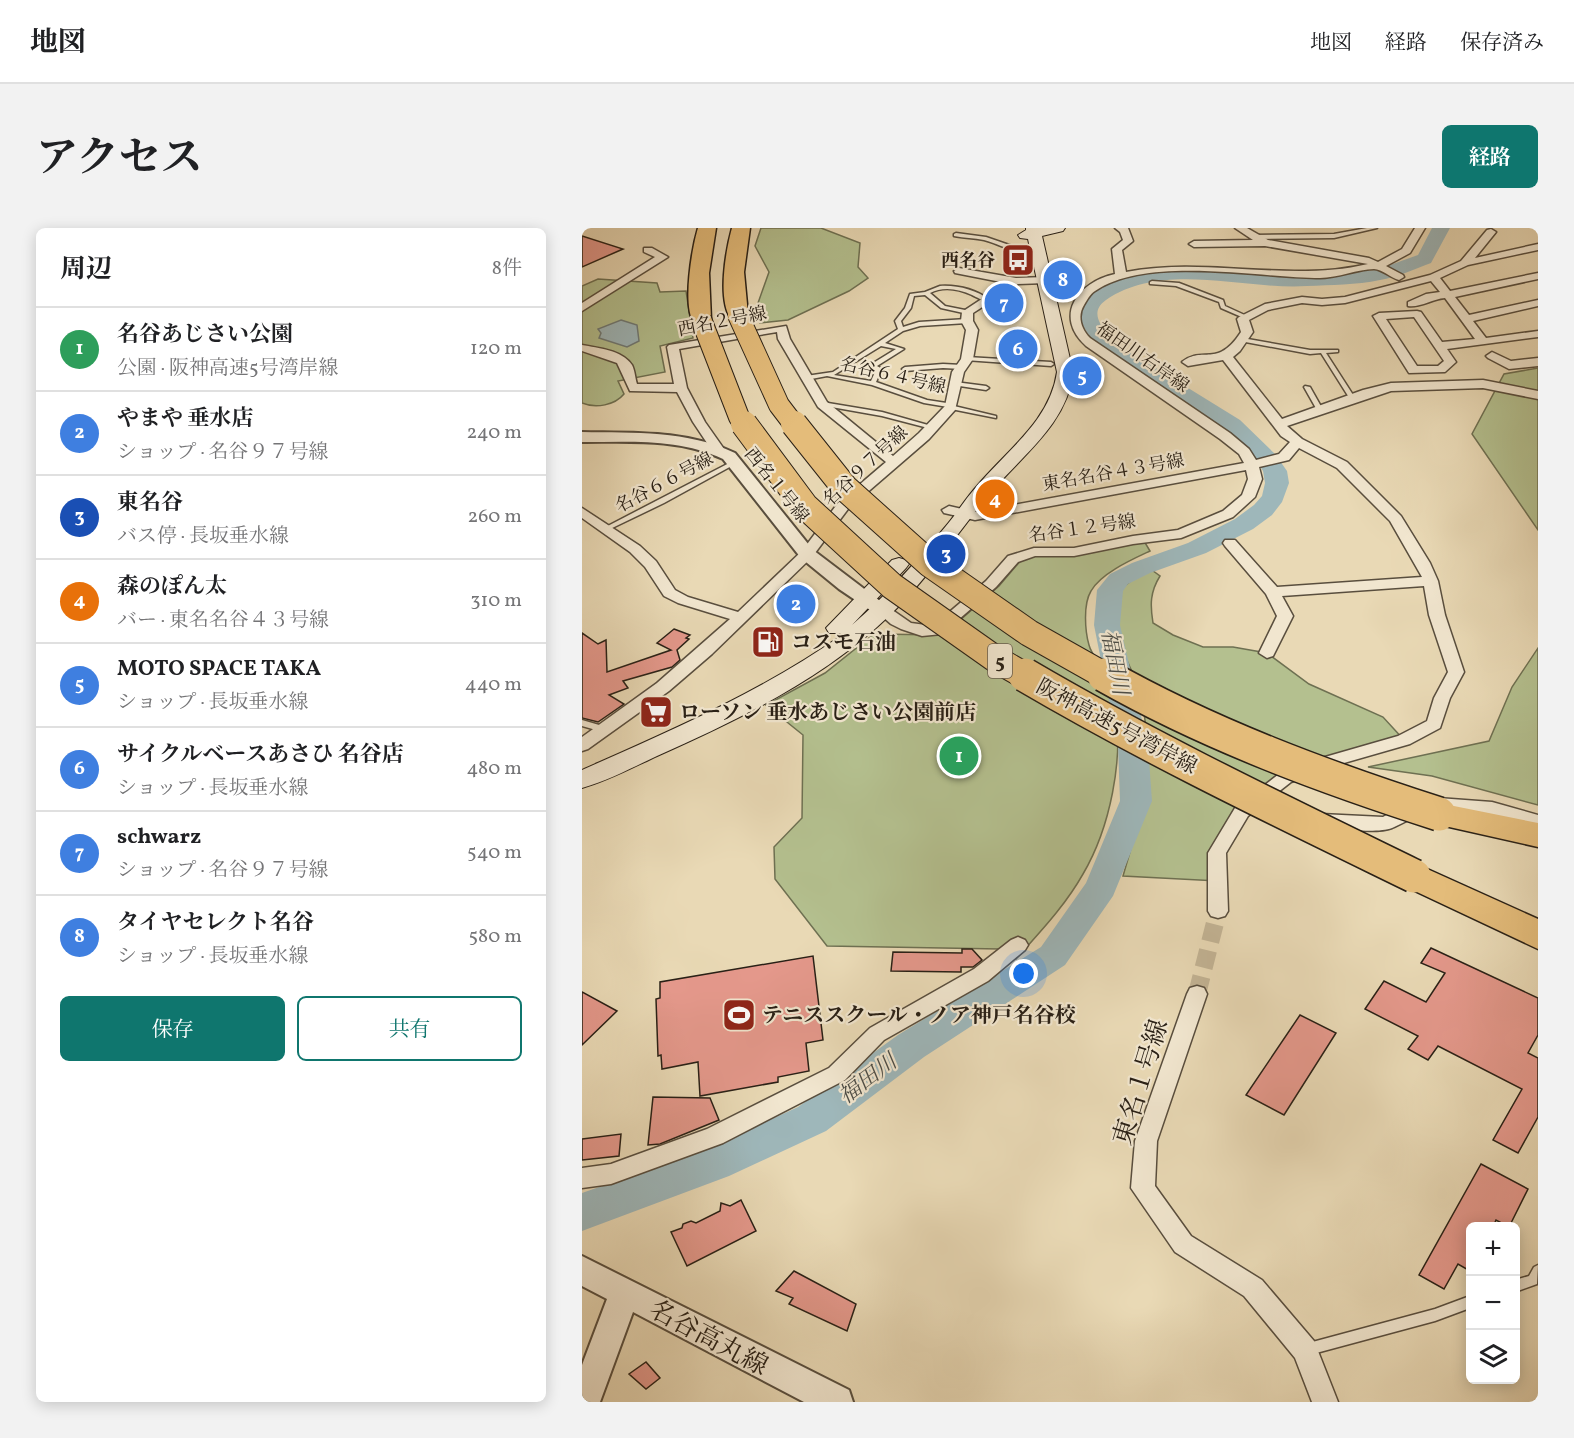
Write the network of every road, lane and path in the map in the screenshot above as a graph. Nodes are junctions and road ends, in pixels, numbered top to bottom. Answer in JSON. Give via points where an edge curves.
{"nodes":[{"id":1,"x":741,"y":228,"type":"edge"},
{"id":2,"x":1058,"y":228,"type":"edge"},
{"id":3,"x":1120,"y":228,"type":"edge"},
{"id":4,"x":1240,"y":228,"type":"edge"},
{"id":5,"x":1375,"y":228,"type":"edge"},
{"id":6,"x":1420,"y":228,"type":"edge"},
{"id":7,"x":1204,"y":232,"type":"dead end"},
{"id":8,"x":1491,"y":232,"type":"dead end"},
{"id":9,"x":704,"y":234,"type":"edge"},
{"id":10,"x":956,"y":235,"type":"dead end"},
{"id":11,"x":1029,"y":235,"type":"edge"},
{"id":12,"x":1260,"y":240,"type":"junction"},
{"id":13,"x":1208,"y":243,"type":"junction"},
{"id":14,"x":1194,"y":244,"type":"dead end"},
{"id":15,"x":1538,"y":247,"type":"edge"},
{"id":16,"x":648,"y":250,"type":"dead end"},
{"id":17,"x":1465,"y":262,"type":"junction"},
{"id":18,"x":1376,"y":265,"type":"junction"},
{"id":19,"x":959,"y":271,"type":"dead end"},
{"id":20,"x":1121,"y":276,"type":"junction"},
{"id":21,"x":1538,"y":276,"type":"edge"},
{"id":22,"x":1434,"y":277,"type":"junction"},
{"id":23,"x":1032,"y":280,"type":"junction"},
{"id":24,"x":1152,"y":282,"type":"dead end"},
{"id":25,"x":1377,"y":291,"type":"junction"},
{"id":26,"x":926,"y":293,"type":"junction"},
{"id":27,"x":1449,"y":295,"type":"junction"},
{"id":28,"x":987,"y":300,"type":"junction"},
{"id":29,"x":1538,"y":303,"type":"edge"},
{"id":30,"x":1412,"y":304,"type":"dead end"},
{"id":31,"x":582,"y":308,"type":"edge"},
{"id":32,"x":968,"y":316,"type":"junction"},
{"id":33,"x":1246,"y":316,"type":"junction"},
{"id":34,"x":1467,"y":319,"type":"junction"},
{"id":35,"x":901,"y":330,"type":"junction"},
{"id":36,"x":1538,"y":334,"type":"edge"},
{"id":37,"x":1242,"y":340,"type":"junction"},
{"id":38,"x":1484,"y":342,"type":"junction"},
{"id":39,"x":882,"y":344,"type":"junction"},
{"id":40,"x":1439,"y":346,"type":"junction"},
{"id":41,"x":582,"y":348,"type":"edge"},
{"id":42,"x":1322,"y":351,"type":"junction"},
{"id":43,"x":1336,"y":351,"type":"dead end"},
{"id":44,"x":1226,"y":356,"type":"junction"},
{"id":45,"x":1492,"y":356,"type":"dead end"},
{"id":46,"x":1188,"y":362,"type":"dead end"},
{"id":47,"x":1538,"y":362,"type":"edge"},
{"id":48,"x":964,"y":363,"type":"junction"},
{"id":49,"x":1051,"y":364,"type":"junction"},
{"id":50,"x":905,"y":369,"type":"dead end"},
{"id":51,"x":828,"y":375,"type":"junction"},
{"id":52,"x":806,"y":378,"type":"junction"},
{"id":53,"x":873,"y":383,"type":"junction"},
{"id":54,"x":955,"y":384,"type":"junction"},
{"id":55,"x":1307,"y":387,"type":"dead end"},
{"id":56,"x":681,"y":388,"type":"junction"},
{"id":57,"x":986,"y":388,"type":"dead end"},
{"id":58,"x":1538,"y":395,"type":"edge"},
{"id":59,"x":1352,"y":398,"type":"junction"},
{"id":60,"x":822,"y":404,"type":"junction"},
{"id":61,"x":951,"y":406,"type":"junction"},
{"id":62,"x":1320,"y":410,"type":"junction"},
{"id":63,"x":994,"y":417,"type":"dead end"},
{"id":64,"x":1281,"y":424,"type":"junction"},
{"id":65,"x":932,"y":427,"type":"junction"},
{"id":66,"x":582,"y":437,"type":"edge"},
{"id":67,"x":1297,"y":442,"type":"junction"},
{"id":68,"x":718,"y":449,"type":"junction"},
{"id":69,"x":735,"y":462,"type":"junction"},
{"id":70,"x":893,"y":462,"type":"junction"},
{"id":71,"x":1252,"y":465,"type":"junction"},
{"id":72,"x":582,"y":512,"type":"edge"},
{"id":73,"x":956,"y":512,"type":"junction"},
{"id":74,"x":606,"y":529,"type":"junction"},
{"id":75,"x":1230,"y":543,"type":"dead end"},
{"id":76,"x":807,"y":554,"type":"junction"},
{"id":77,"x":1431,"y":581,"type":"junction"},
{"id":78,"x":1273,"y":592,"type":"junction"},
{"id":79,"x":875,"y":604,"type":"junction"},
{"id":80,"x":741,"y":618,"type":"junction"},
{"id":81,"x":1267,"y":652,"type":"dead end"},
{"id":82,"x":582,"y":723,"type":"edge"},
{"id":83,"x":603,"y":729,"type":"junction"},
{"id":84,"x":582,"y":745,"type":"edge"},
{"id":85,"x":582,"y":767,"type":"edge"},
{"id":86,"x":582,"y":780,"type":"edge"},
{"id":87,"x":1272,"y":786,"type":"junction"},
{"id":88,"x":1538,"y":821,"type":"edge"},
{"id":89,"x":1538,"y":835,"type":"edge"},
{"id":90,"x":1218,"y":911,"type":"tunnel mouth"},
{"id":91,"x":1490,"y":913,"type":"junction"},
{"id":92,"x":1538,"y":935,"type":"edge"},
{"id":93,"x":1538,"y":941,"type":"edge"},
{"id":94,"x":1018,"y":945,"type":"dead end"},
{"id":95,"x":1197,"y":994,"type":"tunnel mouth"},
{"id":96,"x":582,"y":1178,"type":"edge"},
{"id":97,"x":582,"y":1270,"type":"edge"},
{"id":98,"x":1538,"y":1271,"type":"edge"},
{"id":99,"x":1520,"y":1284,"type":"edge"},
{"id":100,"x":625,"y":1292,"type":"junction"},
{"id":101,"x":1466,"y":1303,"type":"edge"},
{"id":102,"x":1305,"y":1350,"type":"junction"},
{"id":103,"x":584,"y":1402,"type":"edge"},
{"id":104,"x":837,"y":1402,"type":"edge"},
{"id":105,"x":1325,"y":1402,"type":"edge"}],
"edges":[{"from":1,"to":89,"type":"highway","name":"阪神高速5号湾岸線","number":"5","bridge":true,"via":[[733,279],[738,315],[761,375],[808,448],[881,523],[925,560],[1071,656],[1192,720],[1300,768],[1390,800]]},
{"from":2,"to":11,"type":"main road"},
{"from":3,"to":20,"type":"street","via":[[1128,241],[1117,249]]},
{"from":4,"to":12,"type":"street"},
{"from":5,"to":12,"type":"lane","via":[[1334,236]]},
{"from":6,"to":18,"type":"street","name":"福田川右岸線","via":[[1407,250]]},
{"from":7,"to":13,"type":"street"},
{"from":8,"to":17,"type":"street"},
{"from":9,"to":91,"type":"highway","name":"阪神高速5号湾岸線","number":"5","bridge":true,"via":[[699,280],[701,319],[721,383],[766,458],[816,515],[886,579],[978,646],[1090,714],[1159,752]]},
{"from":10,"to":11,"type":"lane","via":[[986,239],[1014,249]]},
{"from":11,"to":23,"type":"main road"},
{"from":12,"to":13,"type":"street"},
{"from":12,"to":18,"type":"street"},
{"from":13,"to":14,"type":"street"},
{"from":15,"to":17,"type":"street"},
{"from":16,"to":31,"type":"street","via":[[663,257]]},
{"from":17,"to":22,"type":"street"},
{"from":18,"to":20,"type":"street","name":"福田川右岸線","via":[[1322,275],[1171,268]]},
{"from":18,"to":25,"type":"street","via":[[1399,277],[1378,282]]},
{"from":19,"to":23,"type":"street"},
{"from":20,"to":71,"type":"street","name":"福田川右岸線","via":[[1080,298],[1074,319],[1077,332],[1225,436],[1244,452]]},
{"from":21,"to":27,"type":"street"},
{"from":22,"to":25,"type":"street"},
{"from":22,"to":27,"type":"street"},
{"from":23,"to":28,"type":"street"},
{"from":23,"to":49,"type":"main road"},
{"from":23,"to":73,"type":"main road","via":[[1065,372],[1064,387],[1056,407]]},
{"from":24,"to":33,"type":"lane","via":[[1177,284],[1221,301],[1223,307]]},
{"from":25,"to":33,"type":"street","via":[[1345,300],[1285,302]]},
{"from":26,"to":28,"type":"lane","via":[[942,286]]},
{"from":26,"to":32,"type":"lane","via":[[944,307]]},
{"from":26,"to":35,"type":"lane","via":[[912,295],[898,321]]},
{"from":27,"to":30,"type":"street","via":[[1430,296]]},
{"from":27,"to":34,"type":"street"},
{"from":28,"to":32,"type":"street"},
{"from":29,"to":34,"type":"street"},
{"from":32,"to":35,"type":"lane"},
{"from":32,"to":48,"type":"street","via":[[972,330]]},
{"from":33,"to":37,"type":"street","via":[[1243,319],[1247,332]]},
{"from":34,"to":38,"type":"street"},
{"from":35,"to":39,"type":"lane"},
{"from":36,"to":38,"type":"street"},
{"from":37,"to":42,"type":"lane"},
{"from":37,"to":44,"type":"street"},
{"from":38,"to":40,"type":"street"},
{"from":39,"to":51,"type":"lane"},
{"from":39,"to":53,"type":"lane","via":[[901,349],[872,366],[879,369]]},
{"from":40,"to":40,"type":"street","via":[[1417,314],[1379,316],[1413,370],[1441,369],[1450,362]]},
{"from":41,"to":56,"type":"street","via":[[620,360],[628,368],[634,388]]},
{"from":42,"to":43,"type":"lane"},
{"from":42,"to":59,"type":"lane"},
{"from":44,"to":46,"type":"street"},
{"from":44,"to":64,"type":"street"},
{"from":45,"to":47,"type":"street","via":[[1509,365]]},
{"from":48,"to":49,"type":"lane"},
{"from":48,"to":50,"type":"lane"},
{"from":48,"to":54,"type":"street"},
{"from":49,"to":73,"type":"main road","via":[[1053,381],[1043,406]]},
{"from":51,"to":52,"type":"lane"},
{"from":51,"to":53,"type":"lane","name":"名谷６４号線"},
{"from":52,"to":56,"type":"street","name":"西名２号線","via":[[782,328],[673,347]]},
{"from":52,"to":60,"type":"street","name":"西名２号線"},
{"from":53,"to":61,"type":"lane","name":"名谷６４号線","via":[[926,402]]},
{"from":54,"to":57,"type":"lane"},
{"from":54,"to":61,"type":"street"},
{"from":55,"to":62,"type":"lane"},
{"from":56,"to":68,"type":"street","name":"西名２号線"},
{"from":58,"to":59,"type":"street","via":[[1483,384],[1414,385]]},
{"from":59,"to":62,"type":"street"},
{"from":60,"to":65,"type":"lane"},
{"from":60,"to":70,"type":"street","name":"西名２号線"},
{"from":61,"to":63,"type":"lane","name":"名谷６４号線"},
{"from":61,"to":65,"type":"street","name":"名谷９７号線"},
{"from":62,"to":64,"type":"street"},
{"from":64,"to":67,"type":"street"},
{"from":65,"to":70,"type":"street","name":"名谷９７号線"},
{"from":66,"to":68,"type":"street","name":"西名１号線","via":[[688,442]]},
{"from":67,"to":71,"type":"street","name":"東名名谷４３号線","via":[[1284,457]]},
{"from":67,"to":77,"type":"street","via":[[1342,465],[1364,485],[1396,519]]},
{"from":68,"to":69,"type":"street","name":"西名１号線"},
{"from":69,"to":74,"type":"lane","name":"名谷６６号線"},
{"from":69,"to":76,"type":"street","name":"西名１号線"},
{"from":70,"to":76,"type":"street","name":"名谷９７号線","via":[[843,506]]},
{"from":71,"to":73,"type":"street","name":"東名名谷４３号線","via":[[975,516]]},
{"from":71,"to":79,"type":"street","name":"名谷１２号線","via":[[1255,479],[1248,497],[1228,514],[1181,534],[1074,552],[1034,552],[1013,559],[937,631],[906,626]]},
{"from":72,"to":74,"type":"street"},
{"from":73,"to":79,"type":"main road"},
{"from":74,"to":80,"type":"street","via":[[651,564],[669,592]]},
{"from":75,"to":78,"type":"street"},
{"from":76,"to":79,"type":"street","name":"西名１号線"},
{"from":76,"to":80,"type":"street","name":"名谷９７号線"},
{"from":77,"to":78,"type":"street"},
{"from":77,"to":87,"type":"street","via":[[1437,615],[1456,672],[1434,723],[1404,740],[1331,761]]},
{"from":78,"to":81,"type":"street","via":[[1285,616]]},
{"from":79,"to":85,"type":"main road","via":[[765,679],[689,719]]},
{"from":79,"to":86,"type":"main road","via":[[835,650],[778,686]]},
{"from":80,"to":83,"type":"street","name":"名谷９７号線","via":[[663,687]]},
{"from":82,"to":83,"type":"lane"},
{"from":83,"to":84,"type":"street","name":"名谷９７号線"},
{"from":87,"to":88,"type":"street","via":[[1292,807],[1316,819],[1346,823],[1386,823],[1405,812],[1438,804],[1492,808]]},
{"from":87,"to":90,"type":"street","via":[[1241,812],[1217,853]]},
{"from":91,"to":92,"type":"highway","name":"阪神高速5号湾岸線"},
{"from":91,"to":93,"type":"lane"},
{"from":94,"to":96,"type":"street","via":[[981,975],[877,1034],[837,1074],[715,1136],[611,1174]]},
{"from":95,"to":102,"type":"street","name":"東名１号線","via":[[1146,1141],[1143,1188],[1183,1244],[1253,1288]]},
{"from":97,"to":100,"type":"street","name":"名谷高丸線"},
{"from":98,"to":99,"type":"lane","via":[[1533,1280]]},
{"from":100,"to":103,"type":"street"},
{"from":100,"to":104,"type":"street","name":"名谷高丸線"},
{"from":101,"to":102,"type":"lane"},
{"from":102,"to":105,"type":"street","name":"東名１号線"}]}
